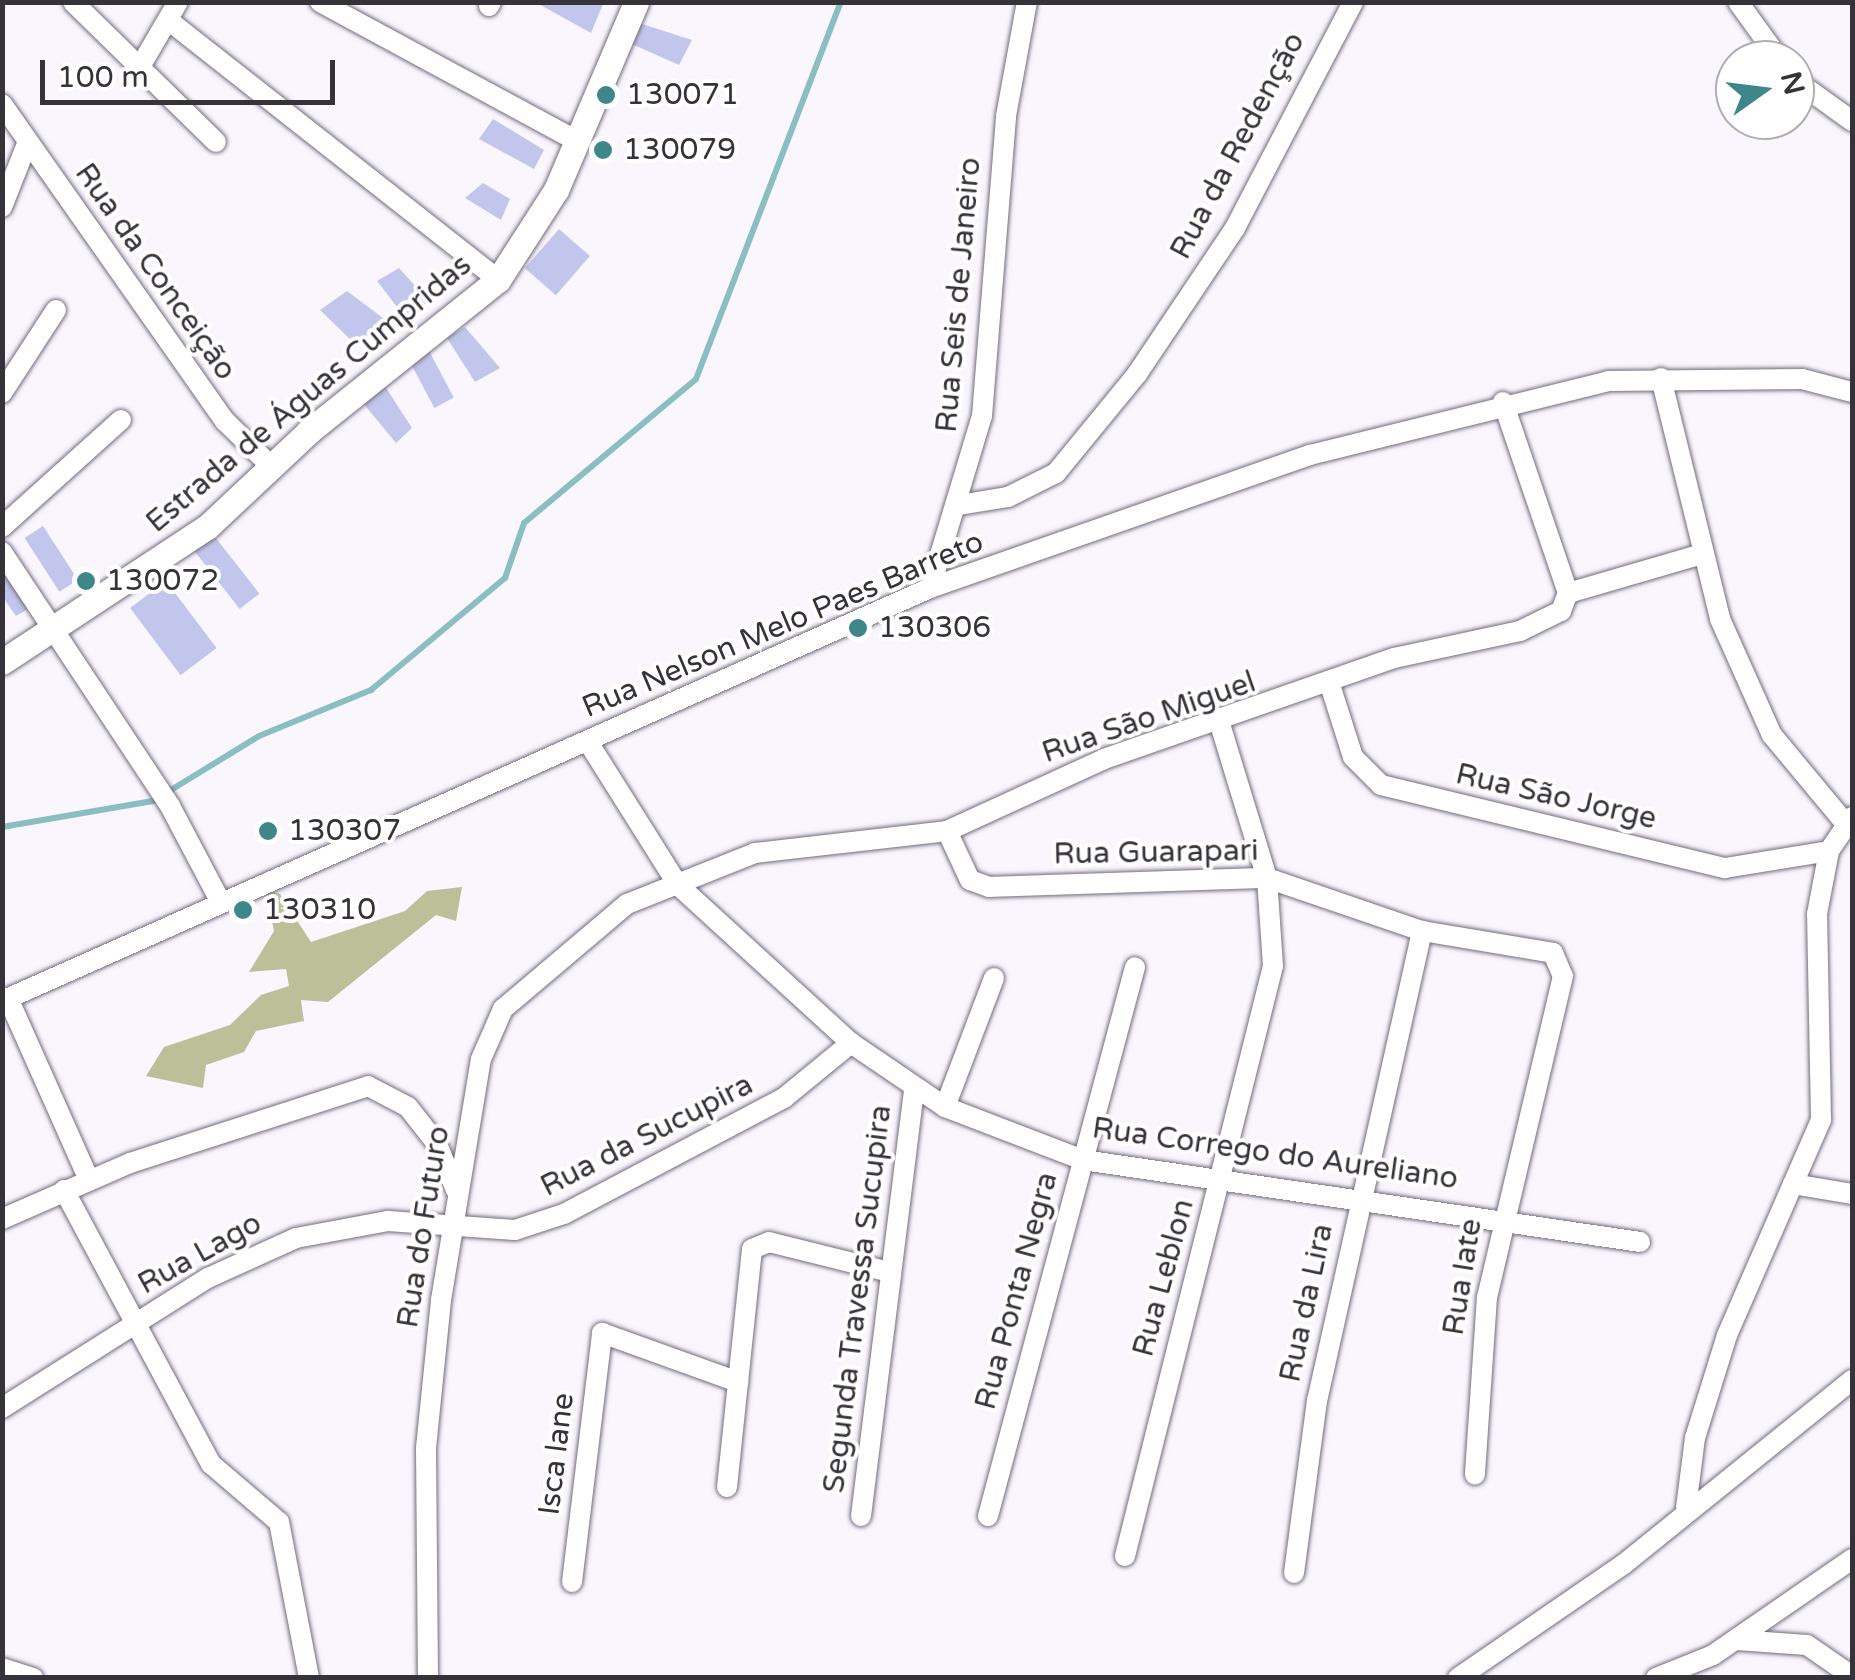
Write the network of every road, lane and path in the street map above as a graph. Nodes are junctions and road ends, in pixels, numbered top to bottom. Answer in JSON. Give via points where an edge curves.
{"nodes":[{"id":1,"x":73,"y":2,"type":"edge"},
{"id":2,"x":320,"y":2,"type":"edge"},
{"id":3,"x":636,"y":2,"type":"edge"},
{"id":4,"x":1027,"y":2,"type":"edge"},
{"id":5,"x":1352,"y":2,"type":"edge"},
{"id":6,"x":1738,"y":2,"type":"edge"},
{"id":7,"x":173,"y":11,"type":"edge"},
{"id":8,"x":1766,"y":40,"type":"edge"},
{"id":9,"x":141,"y":65,"type":"junction"},
{"id":10,"x":1815,"y":94,"type":"edge"},
{"id":11,"x":2,"y":104,"type":"edge"},
{"id":12,"x":1852,"y":121,"type":"edge"},
{"id":13,"x":577,"y":141,"type":"junction"},
{"id":14,"x":216,"y":142,"type":"dead end"},
{"id":15,"x":27,"y":144,"type":"junction"},
{"id":16,"x":2,"y":207,"type":"edge"},
{"id":17,"x":498,"y":280,"type":"junction"},
{"id":18,"x":56,"y":310,"type":"dead end"},
{"id":19,"x":1661,"y":378,"type":"junction"},
{"id":20,"x":2,"y":392,"type":"edge"},
{"id":21,"x":1852,"y":392,"type":"edge"},
{"id":22,"x":1504,"y":402,"type":"junction"},
{"id":23,"x":121,"y":420,"type":"dead end"},
{"id":24,"x":272,"y":466,"type":"junction"},
{"id":25,"x":959,"y":506,"type":"junction"},
{"id":26,"x":2,"y":527,"type":"edge"},
{"id":27,"x":2,"y":552,"type":"edge"},
{"id":28,"x":1702,"y":554,"type":"junction"},
{"id":29,"x":930,"y":588,"type":"junction"},
{"id":30,"x":1568,"y":593,"type":"junction"},
{"id":31,"x":55,"y":626,"type":"junction"},
{"id":32,"x":2,"y":662,"type":"edge"},
{"id":33,"x":1330,"y":688,"type":"junction"},
{"id":34,"x":1220,"y":724,"type":"junction"},
{"id":35,"x":588,"y":742,"type":"junction"},
{"id":36,"x":1849,"y":820,"type":"edge"},
{"id":37,"x":947,"y":831,"type":"junction"},
{"id":38,"x":1829,"y":851,"type":"junction"},
{"id":39,"x":1267,"y":878,"type":"junction"},
{"id":40,"x":678,"y":885,"type":"junction"},
{"id":41,"x":218,"y":898,"type":"junction"},
{"id":42,"x":1422,"y":931,"type":"junction"},
{"id":43,"x":1135,"y":967,"type":"dead end"},
{"id":44,"x":1563,"y":976,"type":"joint"},
{"id":45,"x":994,"y":978,"type":"dead end"},
{"id":46,"x":5,"y":999,"type":"edge"},
{"id":47,"x":851,"y":1043,"type":"junction"},
{"id":48,"x":914,"y":1090,"type":"junction"},
{"id":49,"x":945,"y":1107,"type":"junction"},
{"id":50,"x":1083,"y":1160,"type":"junction"},
{"id":51,"x":89,"y":1180,"type":"junction"},
{"id":52,"x":1220,"y":1183,"type":"junction"},
{"id":53,"x":1793,"y":1184,"type":"junction"},
{"id":54,"x":64,"y":1190,"type":"junction"},
{"id":55,"x":456,"y":1192,"type":"junction"},
{"id":56,"x":1362,"y":1194,"type":"junction"},
{"id":57,"x":1852,"y":1194,"type":"edge"},
{"id":58,"x":1502,"y":1216,"type":"junction"},
{"id":59,"x":2,"y":1219,"type":"edge"},
{"id":60,"x":450,"y":1226,"type":"junction"},
{"id":61,"x":1640,"y":1242,"type":"dead end"},
{"id":62,"x":890,"y":1272,"type":"junction"},
{"id":63,"x":134,"y":1326,"type":"junction"},
{"id":64,"x":1852,"y":1380,"type":"edge"},
{"id":65,"x":738,"y":1382,"type":"junction"},
{"id":66,"x":2,"y":1408,"type":"edge"},
{"id":67,"x":1475,"y":1475,"type":"dead end"},
{"id":68,"x":728,"y":1487,"type":"dead end"},
{"id":69,"x":1686,"y":1508,"type":"junction"},
{"id":70,"x":861,"y":1516,"type":"dead end"},
{"id":71,"x":988,"y":1516,"type":"dead end"},
{"id":72,"x":1125,"y":1556,"type":"dead end"},
{"id":73,"x":1852,"y":1559,"type":"edge"},
{"id":74,"x":1294,"y":1573,"type":"dead end"},
{"id":75,"x":572,"y":1582,"type":"dead end"},
{"id":76,"x":1736,"y":1640,"type":"junction"},
{"id":77,"x":2,"y":1668,"type":"edge"},
{"id":78,"x":1852,"y":1676,"type":"edge"},
{"id":79,"x":32,"y":1678,"type":"edge"},
{"id":80,"x":309,"y":1678,"type":"edge"},
{"id":81,"x":428,"y":1678,"type":"edge"},
{"id":82,"x":1458,"y":1678,"type":"edge"},
{"id":83,"x":1656,"y":1678,"type":"edge"}],
"edges":[{"from":1,"to":9,"type":"street"},
{"from":2,"to":13,"type":"street"},
{"from":3,"to":13,"type":"main road","name":"Estrada de Águas Cumpridas"},
{"from":4,"to":25,"type":"street","name":"Rua Seis de Janeiro","via":[[1006,116],[982,416]]},
{"from":5,"to":25,"type":"street","name":"Rua da Redenção","via":[[1236,228],[1137,374],[1056,472],[1008,497]]},
{"from":6,"to":8,"type":"street"},
{"from":7,"to":9,"type":"street"},
{"from":7,"to":17,"type":"street"},
{"from":9,"to":14,"type":"street"},
{"from":10,"to":12,"type":"street"},
{"from":11,"to":15,"type":"street","name":"Rua da Conceição"},
{"from":13,"to":17,"type":"main road","name":"Estrada de Águas Cumpridas","via":[[544,214]]},
{"from":15,"to":16,"type":"street"},
{"from":15,"to":24,"type":"street","name":"Rua da Conceição","via":[[224,421]]},
{"from":17,"to":24,"type":"main road","name":"Estrada de Águas Cumpridas"},
{"from":18,"to":20,"type":"street"},
{"from":19,"to":21,"type":"street","name":"Rua Nelson Melo Paes Barreto","via":[[1802,379]]},
{"from":19,"to":22,"type":"street","name":"Rua Nelson Melo Paes Barreto"},
{"from":19,"to":28,"type":"street"},
{"from":22,"to":29,"type":"street","name":"Rua Nelson Melo Paes Barreto","via":[[1310,455]]},
{"from":22,"to":30,"type":"street"},
{"from":23,"to":26,"type":"street"},
{"from":24,"to":31,"type":"main road","name":"Estrada de Águas Cumpridas","via":[[207,527]]},
{"from":25,"to":29,"type":"street","name":"Rua Seis de Janeiro"},
{"from":27,"to":31,"type":"street"},
{"from":28,"to":30,"type":"street"},
{"from":28,"to":36,"type":"street","via":[[1772,735]]},
{"from":29,"to":35,"type":"street","name":"Rua Nelson Melo Paes Barreto"},
{"from":30,"to":33,"type":"street","name":"Rua São Miguel","via":[[1560,610],[1520,631],[1394,658]]},
{"from":31,"to":32,"type":"main road","name":"Estrada de Águas Cumpridas"},
{"from":31,"to":41,"type":"street","via":[[170,806]]},
{"from":33,"to":34,"type":"street","name":"Rua São Miguel"},
{"from":33,"to":38,"type":"street","name":"Rua São Jorge","via":[[1353,757],[1381,785],[1725,868]]},
{"from":34,"to":37,"type":"street","name":"Rua São Miguel","via":[[1104,759]]},
{"from":34,"to":39,"type":"street","name":"Rua Leblon"},
{"from":35,"to":40,"type":"street","name":"Rua Corrego do Aureliano"},
{"from":35,"to":41,"type":"street","name":"Rua Nelson Melo Paes Barreto"},
{"from":36,"to":38,"type":"street"},
{"from":37,"to":39,"type":"street","name":"Rua Guarapari","via":[[970,880],[1023,887]]},
{"from":37,"to":40,"type":"street","name":"Rua São Miguel","via":[[755,853]]},
{"from":38,"to":53,"type":"street","via":[[1817,914],[1827,1090]]},
{"from":39,"to":42,"type":"street","name":"Rua Guarapari"},
{"from":39,"to":52,"type":"street","name":"Rua Leblon","via":[[1266,1016]]},
{"from":40,"to":47,"type":"street","name":"Rua Corrego do Aureliano"},
{"from":40,"to":55,"type":"street","name":"Rua do Futuro","via":[[608,917],[503,1009],[481,1059]]},
{"from":41,"to":46,"type":"street","name":"Rua Nelson Melo Paes Barreto"},
{"from":42,"to":44,"type":"street","name":"Rua Guarapari","via":[[1543,946]]},
{"from":42,"to":56,"type":"street","name":"Rua da Lira"},
{"from":43,"to":50,"type":"street","name":"Rua Ponta Negra"},
{"from":44,"to":58,"type":"street","name":"Rua Iate"},
{"from":45,"to":49,"type":"street"},
{"from":46,"to":51,"type":"street"},
{"from":47,"to":48,"type":"street","name":"Rua Corrego do Aureliano"},
{"from":47,"to":60,"type":"street","name":"Rua da Sucupira","via":[[784,1098],[564,1214],[515,1230]]},
{"from":48,"to":49,"type":"street","name":"Rua Corrego do Aureliano"},
{"from":48,"to":62,"type":"street","name":"Segunda Travessa Sucupira"},
{"from":49,"to":50,"type":"street","name":"Rua Corrego do Aureliano"},
{"from":50,"to":52,"type":"street","name":"Rua Corrego do Aureliano"},
{"from":50,"to":71,"type":"street","name":"Rua Ponta Negra"},
{"from":51,"to":54,"type":"street"},
{"from":51,"to":55,"type":"street","via":[[368,1086],[408,1107],[438,1144]]},
{"from":52,"to":56,"type":"street","name":"Rua Corrego do Aureliano"},
{"from":52,"to":72,"type":"street","name":"Rua Leblon"},
{"from":53,"to":57,"type":"street"},
{"from":53,"to":69,"type":"street","via":[[1727,1335],[1695,1438]]},
{"from":54,"to":59,"type":"street"},
{"from":54,"to":63,"type":"street"},
{"from":55,"to":60,"type":"street","name":"Rua do Futuro"},
{"from":56,"to":58,"type":"street","name":"Rua Corrego do Aureliano"},
{"from":56,"to":74,"type":"street","name":"Rua da Lira","via":[[1317,1401]]},
{"from":58,"to":61,"type":"street","name":"Rua Corrego do Aureliano"},
{"from":58,"to":67,"type":"street","name":"Rua Iate"},
{"from":60,"to":63,"type":"street","name":"Rua Lago","via":[[388,1221],[296,1238],[246,1256]]},
{"from":60,"to":81,"type":"street","name":"Rua do Futuro","via":[[426,1448]]},
{"from":62,"to":65,"type":"street","via":[[760,1243],[747,1259]]},
{"from":62,"to":70,"type":"street","name":"Segunda Travessa Sucupira"},
{"from":63,"to":66,"type":"street","name":"Rua Lago"},
{"from":63,"to":80,"type":"street","via":[[218,1475],[260,1498],[280,1522]]},
{"from":64,"to":69,"type":"street"},
{"from":65,"to":68,"type":"street"},
{"from":65,"to":75,"type":"street","name":"Isca lane","via":[[602,1333]]},
{"from":69,"to":82,"type":"street","via":[[1624,1564]]},
{"from":73,"to":76,"type":"street"},
{"from":76,"to":78,"type":"street","via":[[1807,1644]]},
{"from":76,"to":83,"type":"street"},
{"from":77,"to":79,"type":"street"}]}
